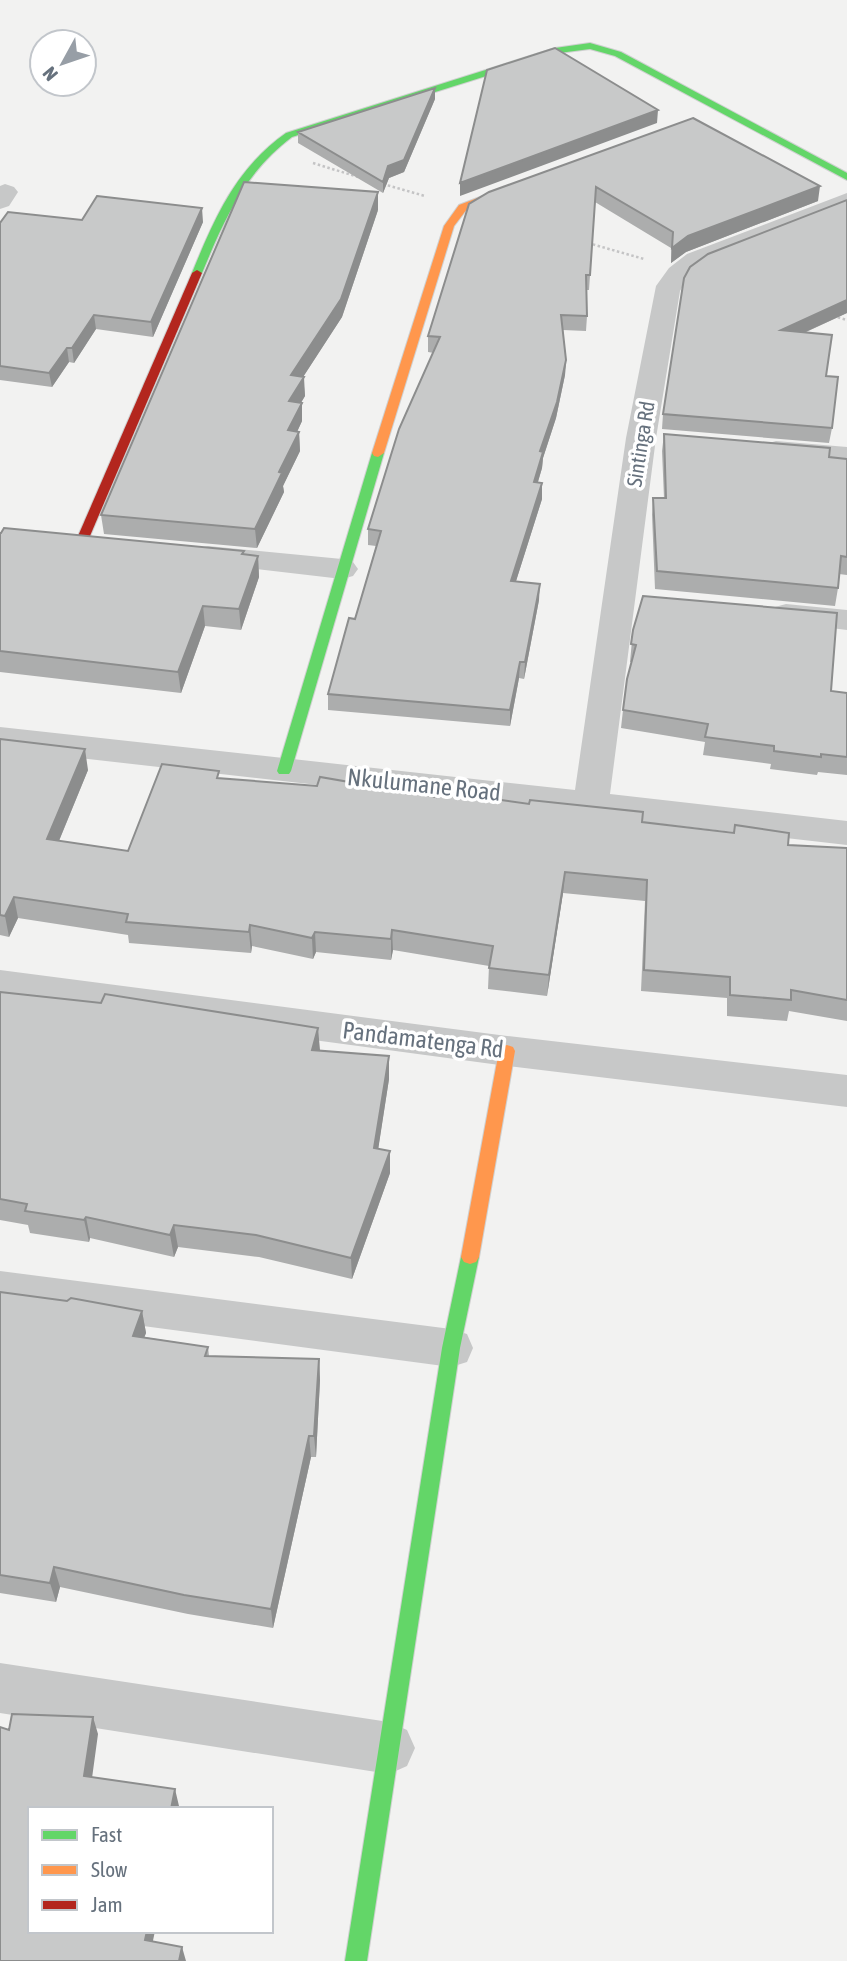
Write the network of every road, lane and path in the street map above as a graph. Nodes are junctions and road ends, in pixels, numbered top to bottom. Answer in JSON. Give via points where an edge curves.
{"nodes":[{"id":1,"x":722,"y":110,"type":"junction"},
{"id":2,"x":696,"y":119,"type":"edge"},
{"id":3,"x":265,"y":149,"type":"junction"},
{"id":4,"x":847,"y":177,"type":"edge"},
{"id":5,"x":370,"y":180,"type":"edge"},
{"id":6,"x":530,"y":181,"type":"edge"},
{"id":7,"x":383,"y":184,"type":"edge"},
{"id":8,"x":847,"y":201,"type":"edge"},
{"id":9,"x":463,"y":207,"type":"junction"},
{"id":10,"x":578,"y":240,"type":"edge"},
{"id":11,"x":680,"y":269,"type":"junction"},
{"id":12,"x":821,"y":312,"type":"edge"},
{"id":13,"x":847,"y":320,"type":"edge"},
{"id":14,"x":751,"y":448,"type":"edge"},
{"id":15,"x":847,"y":456,"type":"edge"},
{"id":16,"x":81,"y":543,"type":"edge"},
{"id":17,"x":177,"y":552,"type":"edge"},
{"id":18,"x":342,"y":569,"type":"junction"},
{"id":19,"x":754,"y":611,"type":"edge"},
{"id":20,"x":847,"y":620,"type":"edge"},
{"id":21,"x":0,"y":738,"type":"edge"},
{"id":22,"x":284,"y":771,"type":"junction"},
{"id":23,"x":591,"y":803,"type":"junction"},
{"id":24,"x":847,"y":833,"type":"edge"},
{"id":25,"x":0,"y":984,"type":"edge"},
{"id":26,"x":506,"y":1051,"type":"junction"},
{"id":27,"x":847,"y":1091,"type":"edge"},
{"id":28,"x":0,"y":1289,"type":"edge"},
{"id":29,"x":451,"y":1348,"type":"junction"},
{"id":30,"x":0,"y":1688,"type":"edge"},
{"id":31,"x":389,"y":1748,"type":"junction"},
{"id":32,"x":356,"y":1961,"type":"edge"}],
"edges":[{"from":1,"to":2,"type":"street"},
{"from":1,"to":3,"type":"street","via":[[618,54],[575,47],[304,130]]},
{"from":1,"to":4,"type":"street"},
{"from":3,"to":5,"type":"path"},
{"from":3,"to":16,"type":"street","via":[[226,206]]},
{"from":6,"to":9,"type":"street"},
{"from":7,"to":9,"type":"path"},
{"from":8,"to":11,"type":"street"},
{"from":9,"to":18,"type":"street","via":[[449,226]]},
{"from":10,"to":11,"type":"path"},
{"from":11,"to":23,"type":"street","name":"Sintinga Rd","via":[[667,291],[655,439],[634,600]]},
{"from":12,"to":13,"type":"path"},
{"from":14,"to":15,"type":"street"},
{"from":17,"to":18,"type":"street"},
{"from":18,"to":22,"type":"street"},
{"from":19,"to":20,"type":"street"},
{"from":21,"to":22,"type":"street","name":"Nkulumane Road"},
{"from":22,"to":23,"type":"street","name":"Nkulumane Road"},
{"from":23,"to":24,"type":"street","name":"Nkulumane Road"},
{"from":25,"to":26,"type":"street","name":"Pandamatenga Rd"},
{"from":26,"to":27,"type":"street","name":"Pandamatenga Rd"},
{"from":26,"to":29,"type":"street"},
{"from":28,"to":29,"type":"street"},
{"from":29,"to":31,"type":"street"},
{"from":30,"to":31,"type":"street"},
{"from":31,"to":32,"type":"street"}]}
